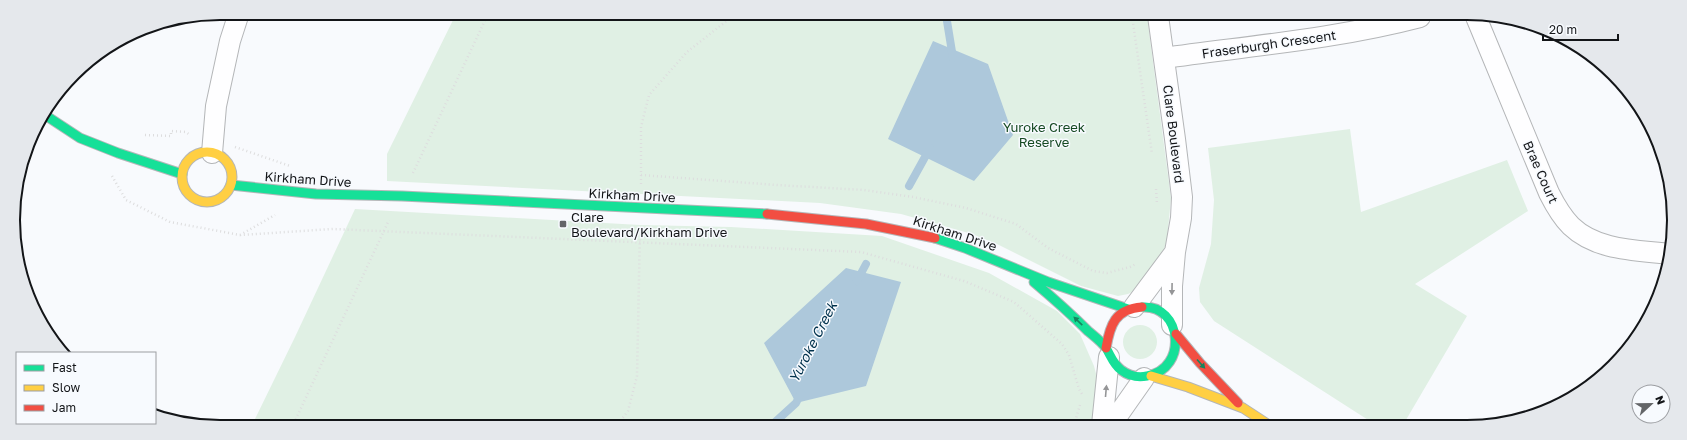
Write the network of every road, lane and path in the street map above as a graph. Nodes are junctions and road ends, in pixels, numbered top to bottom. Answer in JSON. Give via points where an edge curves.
{"nodes":[{"id":1,"x":237,"y":20,"type":"edge"},
{"id":2,"x":1133,"y":20,"type":"edge"},
{"id":3,"x":1159,"y":20,"type":"edge"},
{"id":4,"x":1408,"y":20,"type":"edge"},
{"id":5,"x":1477,"y":20,"type":"edge"},
{"id":6,"x":1164,"y":58,"type":"junction"},
{"id":7,"x":49,"y":117,"type":"edge"},
{"id":8,"x":186,"y":132,"type":"dead end"},
{"id":9,"x":171,"y":136,"type":"dead end"},
{"id":10,"x":212,"y":153,"type":"junction"},
{"id":11,"x":1152,"y":155,"type":"dead end"},
{"id":12,"x":182,"y":174,"type":"junction"},
{"id":13,"x":641,"y":175,"type":"dead end"},
{"id":14,"x":231,"y":185,"type":"junction"},
{"id":15,"x":1156,"y":186,"type":"dead end"},
{"id":16,"x":126,"y":200,"type":"dead end"},
{"id":17,"x":1156,"y":211,"type":"dead end"},
{"id":18,"x":1175,"y":252,"type":"junction"},
{"id":19,"x":1664,"y":253,"type":"edge"},
{"id":20,"x":1140,"y":262,"type":"dead end"},
{"id":21,"x":1022,"y":272,"type":"junction"},
{"id":22,"x":1131,"y":308,"type":"junction"},
{"id":23,"x":1174,"y":330,"type":"junction"},
{"id":24,"x":1108,"y":352,"type":"junction"},
{"id":25,"x":1147,"y":377,"type":"junction"},
{"id":26,"x":1084,"y":396,"type":"dead end"},
{"id":27,"x":1081,"y":403,"type":"dead end"},
{"id":28,"x":1243,"y":408,"type":"junction"},
{"id":29,"x":1076,"y":420,"type":"edge"},
{"id":30,"x":1102,"y":420,"type":"edge"},
{"id":31,"x":1115,"y":420,"type":"edge"},
{"id":32,"x":1261,"y":420,"type":"edge"}],
"edges":[{"from":1,"to":10,"type":"street","via":[[216,106]]},
{"from":2,"to":11,"type":"path"},
{"from":3,"to":6,"type":"street","name":"Clare Boulevard"},
{"from":4,"to":6,"type":"street","name":"Fraserburgh Crescent","via":[[1342,34]]},
{"from":5,"to":19,"type":"street","name":"Brae Court","via":[[1549,194],[1560,214],[1583,236],[1597,242],[1613,247]]},
{"from":6,"to":18,"type":"street","name":"Clare Boulevard","via":[[1182,197]]},
{"from":7,"to":12,"type":"street","via":[[80,138]]},
{"from":8,"to":9,"type":"path","via":[[171,131]]},
{"from":10,"to":12,"type":"street","via":[[197,154],[185,165]]},
{"from":10,"to":14,"type":"street","via":[[229,164],[232,172]]},
{"from":12,"to":14,"type":"street","via":[[187,192],[196,200],[217,200],[225,196]]},
{"from":13,"to":20,"type":"path","via":[[864,190],[913,197],[966,208],[1016,224],[1048,248],[1093,271],[1107,273]]},
{"from":14,"to":21,"type":"street","name":"Kirkham Drive","via":[[348,195],[784,215],[842,220],[877,225],[946,241]]},
{"from":15,"to":17,"type":"path"},
{"from":16,"to":26,"type":"path","via":[[170,222],[240,234],[333,229],[862,252],[964,281],[1014,302],[1062,344],[1069,355],[1079,389]]},
{"from":18,"to":22,"type":"street","name":"Clare Boulevard"},
{"from":18,"to":23,"type":"street","name":"Clare Boulevard","one_way":true,"via":[[1172,286]]},
{"from":21,"to":22,"type":"street","name":"Kirkham Drive"},
{"from":24,"to":21,"type":"street","name":"Kirkham Drive","one_way":true,"via":[[1060,304]]},
{"from":22,"to":23,"type":"street","via":[[1145,307],[1156,310],[1166,316]]},
{"from":22,"to":24,"type":"street","via":[[1118,315],[1110,324],[1106,336]]},
{"from":23,"to":25,"type":"street","via":[[1177,345],[1169,365],[1161,372]]},
{"from":23,"to":28,"type":"street","one_way":true,"via":[[1200,363]]},
{"from":24,"to":25,"type":"street","via":[[1115,366],[1123,373],[1133,377]]},
{"from":30,"to":24,"type":"street","one_way":true},
{"from":25,"to":28,"type":"street","via":[[1188,387]]},
{"from":25,"to":31,"type":"street"},
{"from":27,"to":29,"type":"path"},
{"from":28,"to":32,"type":"street"}]}
